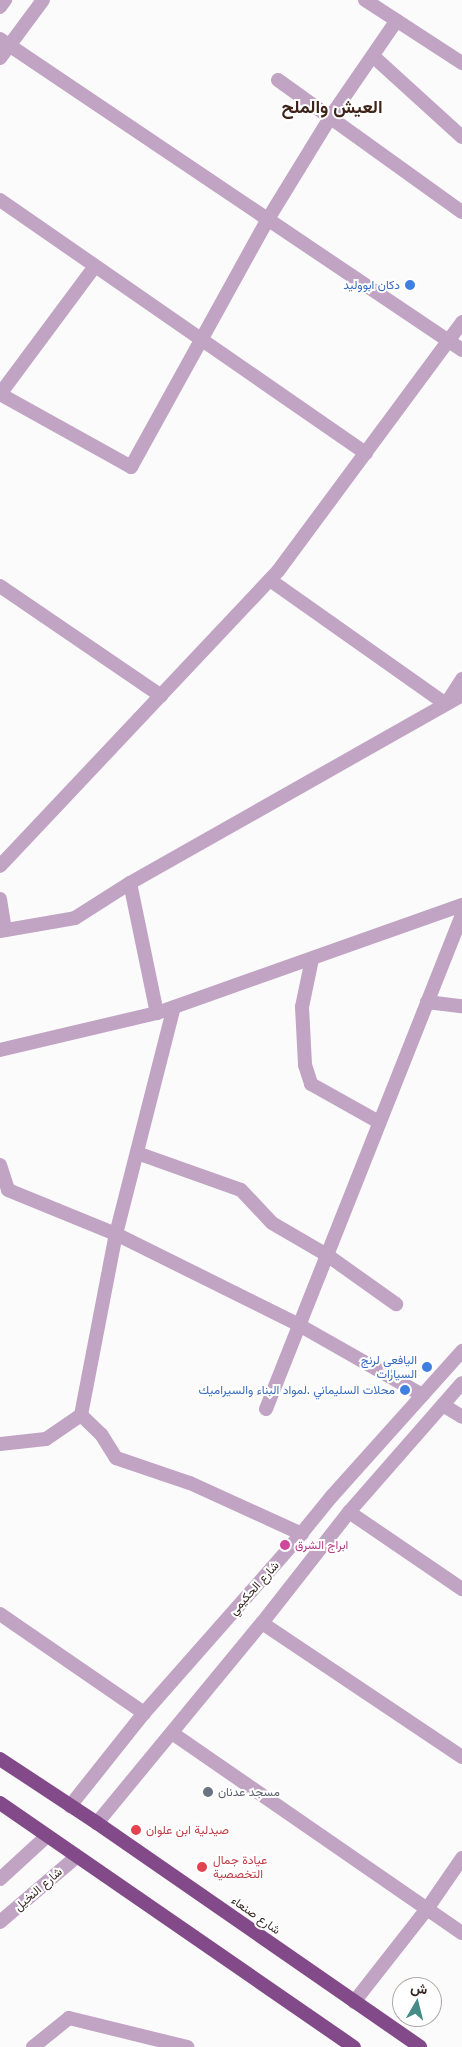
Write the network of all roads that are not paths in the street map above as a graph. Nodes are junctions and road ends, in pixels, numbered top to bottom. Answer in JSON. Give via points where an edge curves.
{"nodes":[{"id":1,"x":5,"y":0,"type":"edge"},
{"id":2,"x":43,"y":0,"type":"edge"},
{"id":3,"x":365,"y":0,"type":"edge"},
{"id":4,"x":0,"y":7,"type":"edge"},
{"id":5,"x":398,"y":20,"type":"junction"},
{"id":6,"x":4,"y":42,"type":"edge"},
{"id":7,"x":374,"y":57,"type":"junction"},
{"id":8,"x":0,"y":58,"type":"edge"},
{"id":9,"x":462,"y":63,"type":"edge"},
{"id":10,"x":278,"y":80,"type":"dead end"},
{"id":11,"x":331,"y":116,"type":"junction"},
{"id":12,"x":462,"y":136,"type":"edge"},
{"id":13,"x":0,"y":200,"type":"edge"},
{"id":14,"x":462,"y":212,"type":"edge"},
{"id":15,"x":268,"y":219,"type":"junction"},
{"id":16,"x":95,"y":266,"type":"junction"},
{"id":17,"x":462,"y":322,"type":"edge"},
{"id":18,"x":202,"y":340,"type":"junction"},
{"id":19,"x":450,"y":341,"type":"junction"},
{"id":20,"x":462,"y":350,"type":"edge"},
{"id":21,"x":0,"y":394,"type":"edge"},
{"id":22,"x":366,"y":453,"type":"junction"},
{"id":23,"x":270,"y":580,"type":"junction"},
{"id":24,"x":0,"y":586,"type":"edge"},
{"id":25,"x":462,"y":679,"type":"edge"},
{"id":26,"x":462,"y":695,"type":"edge"},
{"id":27,"x":161,"y":696,"type":"junction"},
{"id":28,"x":446,"y":704,"type":"junction"},
{"id":29,"x":0,"y":866,"type":"edge"},
{"id":30,"x":130,"y":884,"type":"junction"},
{"id":31,"x":0,"y":899,"type":"edge"},
{"id":32,"x":462,"y":905,"type":"edge"},
{"id":33,"x":462,"y":915,"type":"edge"},
{"id":34,"x":3,"y":930,"type":"edge"},
{"id":35,"x":312,"y":959,"type":"junction"},
{"id":36,"x":427,"y":1002,"type":"junction"},
{"id":37,"x":462,"y":1006,"type":"edge"},
{"id":38,"x":174,"y":1007,"type":"junction"},
{"id":39,"x":157,"y":1013,"type":"junction"},
{"id":40,"x":0,"y":1050,"type":"edge"},
{"id":41,"x":379,"y":1122,"type":"junction"},
{"id":42,"x":137,"y":1153,"type":"junction"},
{"id":43,"x":0,"y":1164,"type":"edge"},
{"id":44,"x":116,"y":1234,"type":"junction"},
{"id":45,"x":327,"y":1255,"type":"junction"},
{"id":46,"x":396,"y":1304,"type":"dead end"},
{"id":47,"x":299,"y":1325,"type":"junction"},
{"id":48,"x":462,"y":1351,"type":"edge"},
{"id":49,"x":462,"y":1383,"type":"edge"},
{"id":50,"x":422,"y":1395,"type":"junction"},
{"id":51,"x":443,"y":1405,"type":"junction"},
{"id":52,"x":266,"y":1409,"type":"dead end"},
{"id":53,"x":80,"y":1415,"type":"junction"},
{"id":54,"x":462,"y":1417,"type":"edge"},
{"id":55,"x":0,"y":1444,"type":"edge"},
{"id":56,"x":349,"y":1512,"type":"junction"},
{"id":57,"x":302,"y":1534,"type":"junction"},
{"id":58,"x":462,"y":1589,"type":"edge"},
{"id":59,"x":0,"y":1614,"type":"edge"},
{"id":60,"x":262,"y":1623,"type":"junction"},
{"id":61,"x":144,"y":1713,"type":"junction"},
{"id":62,"x":172,"y":1733,"type":"junction"},
{"id":63,"x":462,"y":1757,"type":"edge"},
{"id":64,"x":0,"y":1759,"type":"edge"},
{"id":65,"x":0,"y":1803,"type":"edge"},
{"id":66,"x":70,"y":1806,"type":"junction"},
{"id":67,"x":97,"y":1823,"type":"junction"},
{"id":68,"x":47,"y":1836,"type":"junction"},
{"id":69,"x":76,"y":1857,"type":"junction"},
{"id":70,"x":462,"y":1858,"type":"edge"},
{"id":71,"x":0,"y":1879,"type":"edge"},
{"id":72,"x":427,"y":1910,"type":"junction"},
{"id":73,"x":0,"y":1922,"type":"edge"},
{"id":74,"x":462,"y":1933,"type":"edge"},
{"id":75,"x":354,"y":2002,"type":"junction"},
{"id":76,"x":346,"y":2045,"type":"edge"},
{"id":77,"x":33,"y":2047,"type":"edge"},
{"id":78,"x":186,"y":2047,"type":"edge"},
{"id":79,"x":420,"y":2047,"type":"edge"}],
"edges":[{"from":1,"to":4,"type":"street"},
{"from":2,"to":6,"type":"street"},
{"from":3,"to":5,"type":"street"},
{"from":5,"to":7,"type":"street"},
{"from":5,"to":9,"type":"street"},
{"from":6,"to":8,"type":"street"},
{"from":6,"to":15,"type":"street"},
{"from":7,"to":11,"type":"street"},
{"from":7,"to":12,"type":"street"},
{"from":10,"to":11,"type":"street"},
{"from":11,"to":14,"type":"street"},
{"from":11,"to":15,"type":"street"},
{"from":13,"to":16,"type":"street"},
{"from":15,"to":18,"type":"street"},
{"from":15,"to":19,"type":"street"},
{"from":16,"to":18,"type":"street"},
{"from":16,"to":21,"type":"street"},
{"from":17,"to":19,"type":"street"},
{"from":18,"to":21,"type":"street","via":[[131,467]]},
{"from":18,"to":22,"type":"street"},
{"from":19,"to":20,"type":"street"},
{"from":19,"to":22,"type":"street"},
{"from":22,"to":23,"type":"street"},
{"from":23,"to":27,"type":"street"},
{"from":23,"to":28,"type":"street"},
{"from":24,"to":27,"type":"street"},
{"from":25,"to":28,"type":"street"},
{"from":26,"to":28,"type":"street"},
{"from":27,"to":29,"type":"street"},
{"from":28,"to":30,"type":"street"},
{"from":30,"to":34,"type":"street","via":[[75,918]]},
{"from":30,"to":39,"type":"street"},
{"from":31,"to":34,"type":"street"},
{"from":32,"to":35,"type":"street"},
{"from":33,"to":36,"type":"street"},
{"from":35,"to":38,"type":"street"},
{"from":35,"to":41,"type":"street","via":[[302,1007],[305,1064],[311,1084]]},
{"from":36,"to":37,"type":"street"},
{"from":36,"to":41,"type":"street"},
{"from":38,"to":39,"type":"street"},
{"from":38,"to":42,"type":"street"},
{"from":39,"to":40,"type":"street"},
{"from":41,"to":45,"type":"street"},
{"from":42,"to":44,"type":"street"},
{"from":42,"to":45,"type":"street","via":[[241,1190],[272,1223]]},
{"from":43,"to":44,"type":"street","via":[[8,1190]]},
{"from":44,"to":47,"type":"street"},
{"from":44,"to":53,"type":"street"},
{"from":45,"to":46,"type":"street"},
{"from":45,"to":47,"type":"street"},
{"from":47,"to":50,"type":"street"},
{"from":47,"to":52,"type":"street"},
{"from":48,"to":50,"type":"street","name":"شارع الحكيمي"},
{"from":49,"to":51,"type":"street","name":"شارع الحكيمي"},
{"from":50,"to":57,"type":"street","name":"شارع الحكيمي"},
{"from":51,"to":54,"type":"street"},
{"from":51,"to":56,"type":"street","name":"شارع الحكيمي"},
{"from":53,"to":55,"type":"street","via":[[46,1439]]},
{"from":53,"to":57,"type":"street","via":[[101,1434],[116,1458],[190,1483]]},
{"from":56,"to":58,"type":"street"},
{"from":56,"to":60,"type":"street","name":"شارع الحكيمي"},
{"from":57,"to":61,"type":"street","name":"شارع الحكيمي"},
{"from":59,"to":61,"type":"street"},
{"from":60,"to":62,"type":"street","name":"شارع الحكيمي"},
{"from":60,"to":63,"type":"street"},
{"from":61,"to":66,"type":"street","name":"شارع الحكيمي"},
{"from":62,"to":67,"type":"street","name":"شارع الحكيمي"},
{"from":62,"to":72,"type":"street"},
{"from":64,"to":66,"type":"highway","name":"شارع صنعاء"},
{"from":65,"to":68,"type":"highway"},
{"from":66,"to":67,"type":"highway","name":"شارع صنعاء"},
{"from":67,"to":75,"type":"highway","name":"شارع صنعاء"},
{"from":68,"to":69,"type":"highway"},
{"from":68,"to":71,"type":"street"},
{"from":69,"to":73,"type":"street","name":"شارع النخيل"},
{"from":69,"to":76,"type":"highway"},
{"from":70,"to":72,"type":"street"},
{"from":72,"to":74,"type":"street"},
{"from":72,"to":75,"type":"street"},
{"from":75,"to":79,"type":"highway","name":"شارع صنعاء"},
{"from":77,"to":78,"type":"street","via":[[69,2018]]}]}
